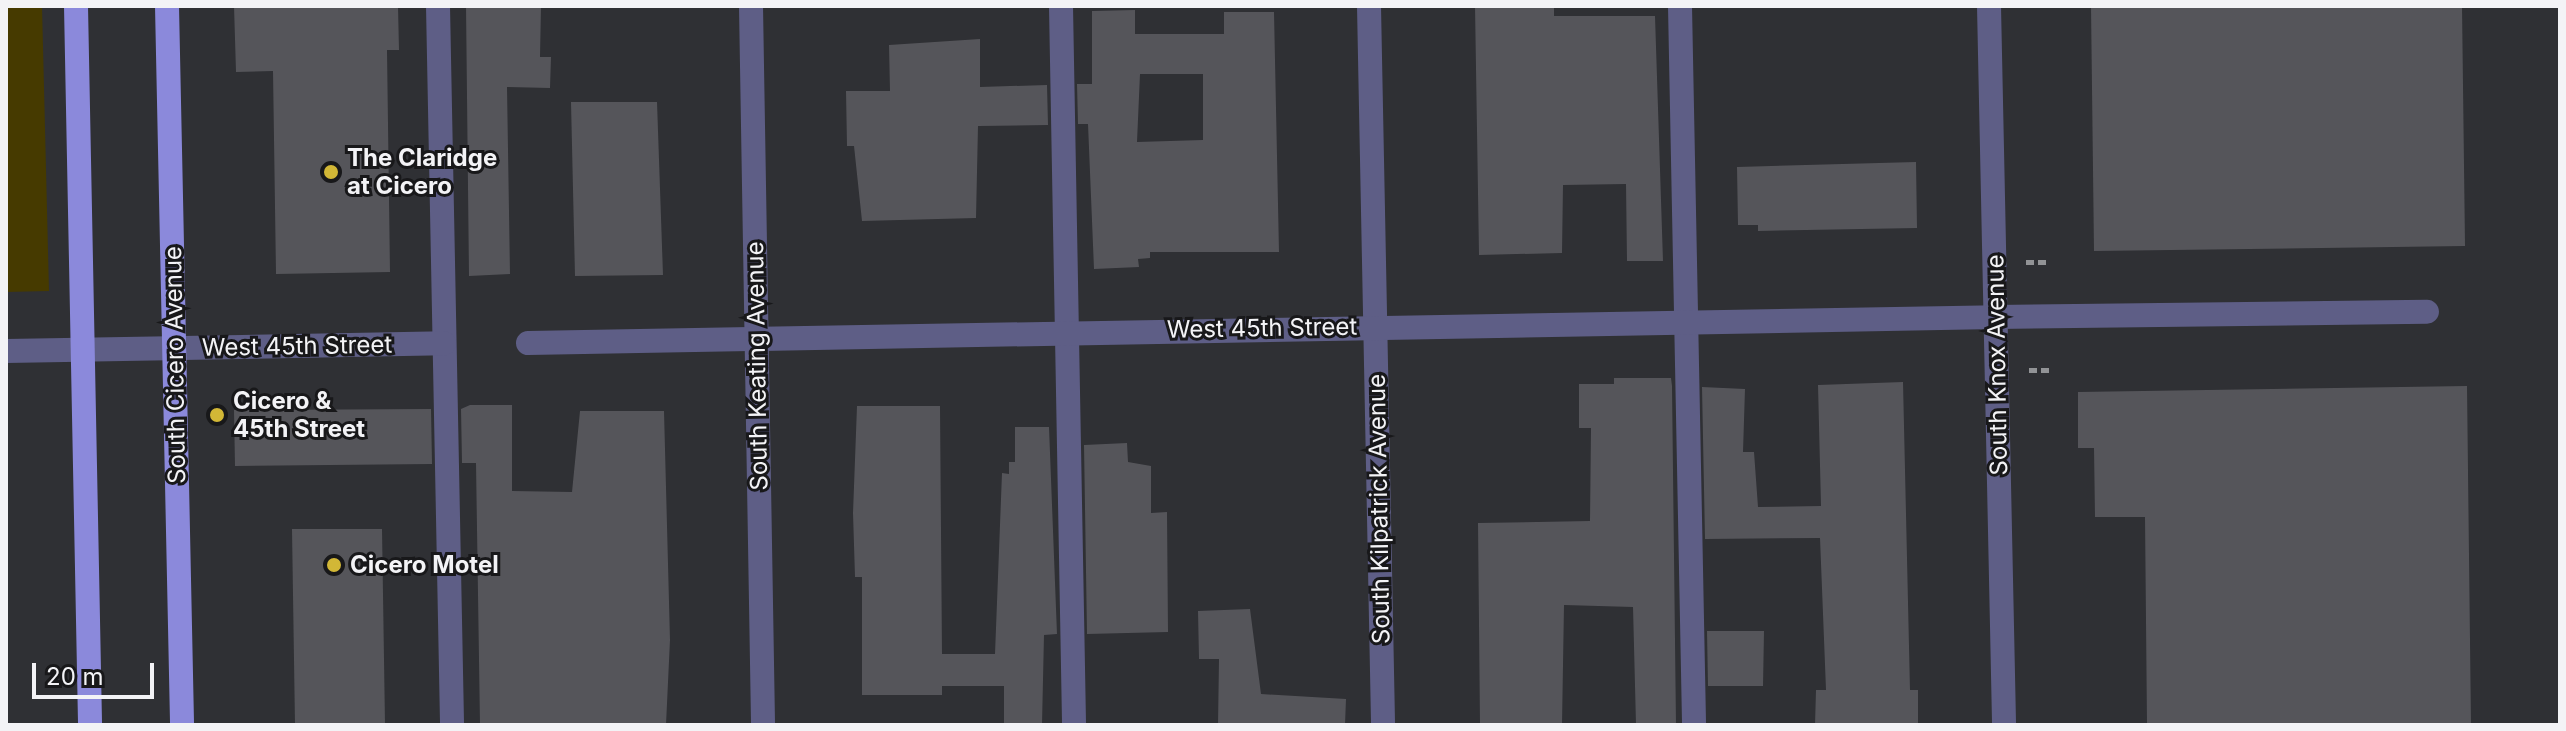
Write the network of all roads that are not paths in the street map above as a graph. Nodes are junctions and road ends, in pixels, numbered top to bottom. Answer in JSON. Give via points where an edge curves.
{"nodes":[{"id":1,"x":76,"y":6,"type":"edge"},
{"id":2,"x":167,"y":6,"type":"edge"},
{"id":3,"x":438,"y":6,"type":"edge"},
{"id":4,"x":751,"y":6,"type":"edge"},
{"id":5,"x":1061,"y":6,"type":"edge"},
{"id":6,"x":1369,"y":6,"type":"edge"},
{"id":7,"x":1680,"y":6,"type":"edge"},
{"id":8,"x":1989,"y":6,"type":"edge"},
{"id":9,"x":2427,"y":312,"type":"dead end"},
{"id":10,"x":1996,"y":317,"type":"junction"},
{"id":11,"x":1685,"y":322,"type":"junction"},
{"id":12,"x":1375,"y":326,"type":"junction"},
{"id":13,"x":1067,"y":332,"type":"junction"},
{"id":14,"x":756,"y":337,"type":"junction"},
{"id":15,"x":444,"y":343,"type":"junction"},
{"id":16,"x":528,"y":343,"type":"dead end"},
{"id":17,"x":175,"y":348,"type":"junction"},
{"id":18,"x":83,"y":349,"type":"junction"},
{"id":19,"x":6,"y":351,"type":"edge"},
{"id":20,"x":90,"y":725,"type":"edge"},
{"id":21,"x":182,"y":725,"type":"edge"},
{"id":22,"x":452,"y":725,"type":"edge"},
{"id":23,"x":763,"y":725,"type":"edge"},
{"id":24,"x":1074,"y":725,"type":"edge"},
{"id":25,"x":1383,"y":725,"type":"edge"},
{"id":26,"x":1694,"y":725,"type":"edge"},
{"id":27,"x":2004,"y":725,"type":"edge"}],
"edges":[{"from":1,"to":18,"type":"main road"},
{"from":2,"to":17,"type":"main road","name":"South Cicero Avenue"},
{"from":3,"to":15,"type":"street"},
{"from":4,"to":14,"type":"street","name":"South Keating Avenue"},
{"from":5,"to":13,"type":"street"},
{"from":6,"to":12,"type":"street","name":"South Kilpatrick Avenue"},
{"from":7,"to":11,"type":"street"},
{"from":8,"to":10,"type":"street","name":"South Knox Avenue"},
{"from":9,"to":10,"type":"street","name":"West 45th Street"},
{"from":10,"to":11,"type":"street","name":"West 45th Street"},
{"from":10,"to":27,"type":"street","name":"South Knox Avenue"},
{"from":11,"to":12,"type":"street","name":"West 45th Street"},
{"from":11,"to":26,"type":"street"},
{"from":12,"to":13,"type":"street","name":"West 45th Street"},
{"from":12,"to":25,"type":"street","name":"South Kilpatrick Avenue"},
{"from":13,"to":14,"type":"street","name":"West 45th Street"},
{"from":13,"to":24,"type":"street"},
{"from":14,"to":16,"type":"street","name":"West 45th Street"},
{"from":14,"to":23,"type":"street","name":"South Keating Avenue"},
{"from":15,"to":17,"type":"street","name":"West 45th Street"},
{"from":15,"to":22,"type":"street"},
{"from":17,"to":18,"type":"street","name":"West 45th Street"},
{"from":17,"to":21,"type":"main road","name":"South Cicero Avenue"},
{"from":18,"to":19,"type":"street","name":"West 45th Street"},
{"from":18,"to":20,"type":"main road"}]}
